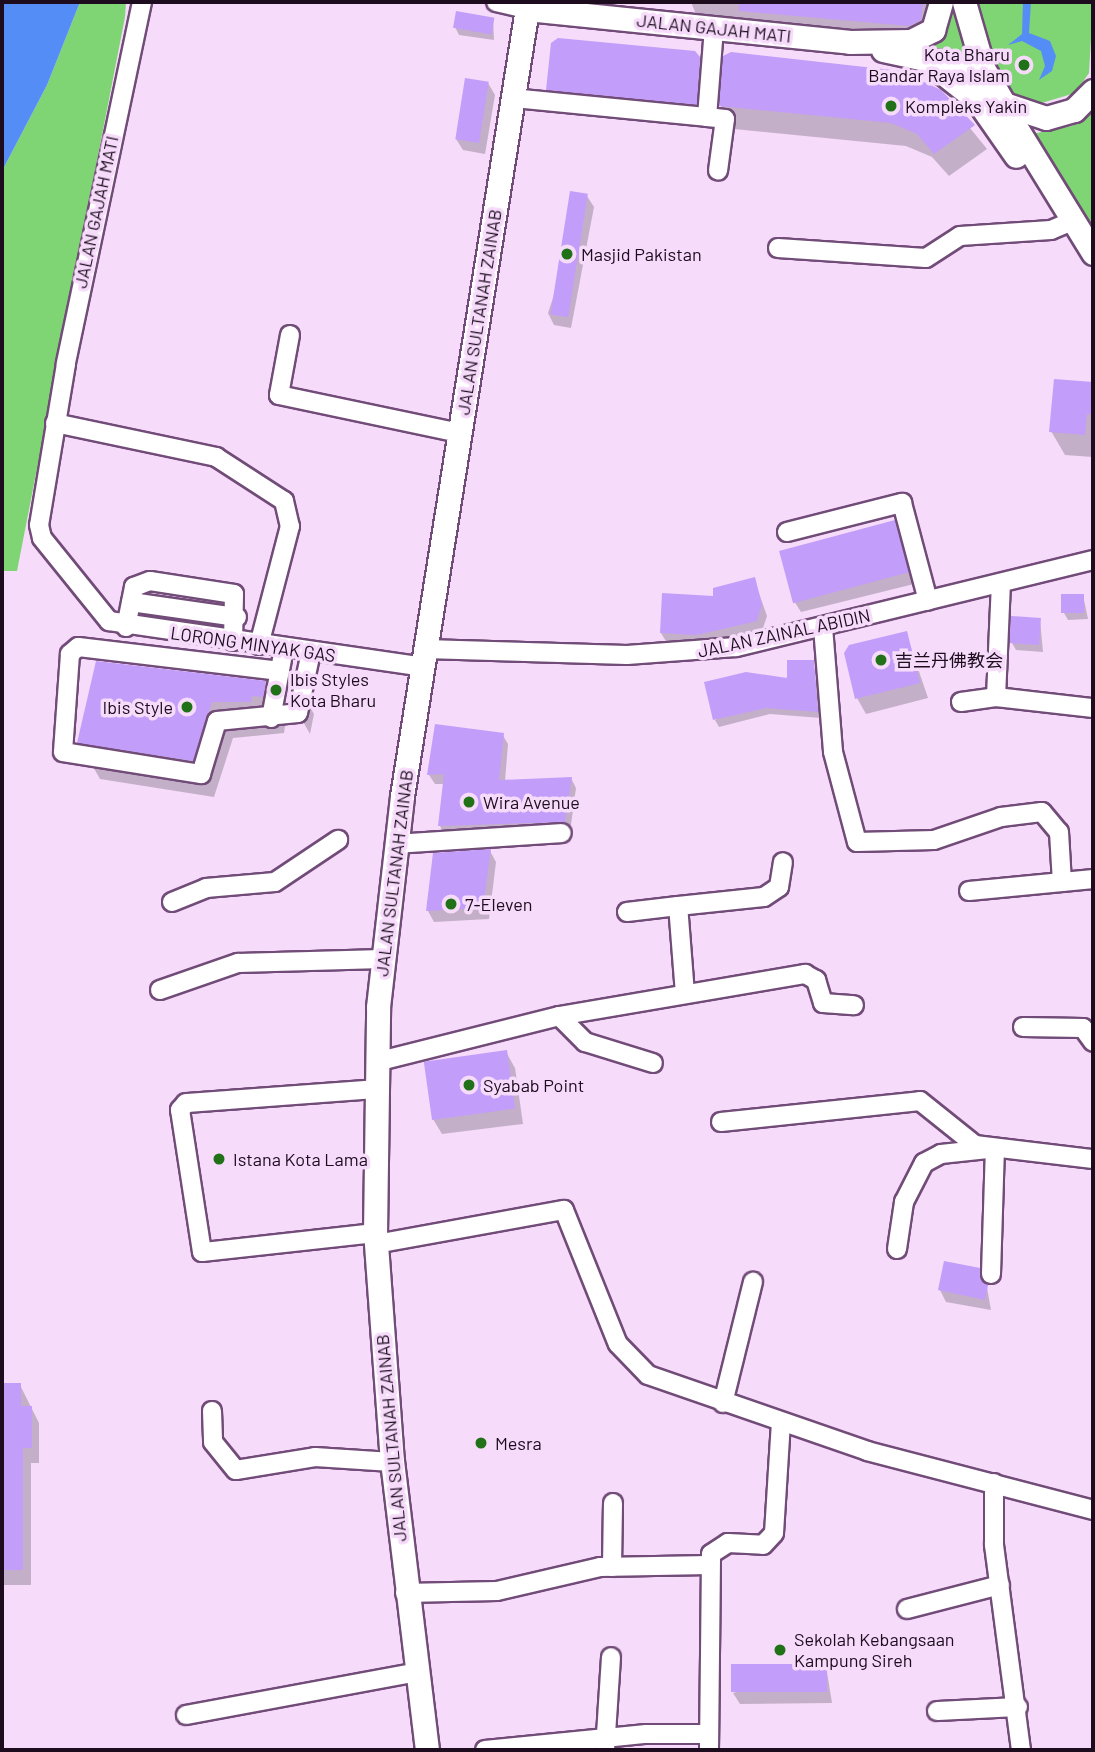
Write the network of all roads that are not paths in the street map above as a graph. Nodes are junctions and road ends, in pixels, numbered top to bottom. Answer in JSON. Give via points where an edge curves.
{"nodes":[{"id":1,"x":142,"y":2,"type":"edge"},
{"id":2,"x":496,"y":2,"type":"edge"},
{"id":3,"x":941,"y":2,"type":"edge"},
{"id":4,"x":964,"y":2,"type":"edge"},
{"id":5,"x":528,"y":6,"type":"edge"},
{"id":6,"x":618,"y":10,"type":"edge"},
{"id":7,"x":714,"y":28,"type":"junction"},
{"id":8,"x":849,"y":42,"type":"junction"},
{"id":9,"x":909,"y":57,"type":"junction"},
{"id":10,"x":991,"y":87,"type":"junction"},
{"id":11,"x":1093,"y":91,"type":"edge"},
{"id":12,"x":513,"y":98,"type":"junction"},
{"id":13,"x":706,"y":117,"type":"junction"},
{"id":14,"x":718,"y":171,"type":"dead end"},
{"id":15,"x":1071,"y":218,"type":"junction"},
{"id":16,"x":778,"y":248,"type":"dead end"},
{"id":17,"x":1093,"y":253,"type":"edge"},
{"id":18,"x":290,"y":335,"type":"dead end"},
{"id":19,"x":55,"y":423,"type":"junction"},
{"id":20,"x":460,"y":433,"type":"junction"},
{"id":21,"x":787,"y":532,"type":"dead end"},
{"id":22,"x":1093,"y":560,"type":"edge"},
{"id":23,"x":1001,"y":583,"type":"junction"},
{"id":24,"x":928,"y":601,"type":"junction"},
{"id":25,"x":126,"y":627,"type":"junction"},
{"id":26,"x":823,"y":627,"type":"junction"},
{"id":27,"x":233,"y":641,"type":"junction"},
{"id":28,"x":259,"y":645,"type":"junction"},
{"id":29,"x":284,"y":648,"type":"junction"},
{"id":30,"x":311,"y":652,"type":"junction"},
{"id":31,"x":424,"y":658,"type":"junction"},
{"id":32,"x":280,"y":671,"type":"junction"},
{"id":33,"x":996,"y":697,"type":"junction"},
{"id":34,"x":961,"y":702,"type":"dead end"},
{"id":35,"x":1093,"y":708,"type":"edge"},
{"id":36,"x":271,"y":718,"type":"junction"},
{"id":37,"x":562,"y":833,"type":"dead end"},
{"id":38,"x":338,"y":840,"type":"dead end"},
{"id":39,"x":396,"y":844,"type":"junction"},
{"id":40,"x":783,"y":862,"type":"dead end"},
{"id":41,"x":1093,"y":880,"type":"edge"},
{"id":42,"x":1062,"y":882,"type":"junction"},
{"id":43,"x":969,"y":891,"type":"dead end"},
{"id":44,"x":172,"y":902,"type":"dead end"},
{"id":45,"x":678,"y":906,"type":"junction"},
{"id":46,"x":627,"y":912,"type":"dead end"},
{"id":47,"x":383,"y":959,"type":"junction"},
{"id":48,"x":160,"y":990,"type":"dead end"},
{"id":49,"x":685,"y":993,"type":"junction"},
{"id":50,"x":853,"y":1004,"type":"dead end"},
{"id":51,"x":559,"y":1016,"type":"junction"},
{"id":52,"x":1023,"y":1027,"type":"dead end"},
{"id":53,"x":1093,"y":1042,"type":"edge"},
{"id":54,"x":376,"y":1062,"type":"junction"},
{"id":55,"x":653,"y":1063,"type":"dead end"},
{"id":56,"x":376,"y":1089,"type":"junction"},
{"id":57,"x":721,"y":1122,"type":"dead end"},
{"id":58,"x":991,"y":1149,"type":"junction"},
{"id":59,"x":1093,"y":1159,"type":"edge"},
{"id":60,"x":375,"y":1239,"type":"junction"},
{"id":61,"x":897,"y":1249,"type":"dead end"},
{"id":62,"x":991,"y":1274,"type":"dead end"},
{"id":63,"x":753,"y":1282,"type":"dead end"},
{"id":64,"x":723,"y":1403,"type":"junction"},
{"id":65,"x":212,"y":1411,"type":"dead end"},
{"id":66,"x":781,"y":1422,"type":"junction"},
{"id":67,"x":391,"y":1462,"type":"junction"},
{"id":68,"x":995,"y":1483,"type":"junction"},
{"id":69,"x":613,"y":1503,"type":"dead end"},
{"id":70,"x":1092,"y":1507,"type":"edge"},
{"id":71,"x":710,"y":1565,"type":"junction"},
{"id":72,"x":612,"y":1567,"type":"junction"},
{"id":73,"x":1000,"y":1585,"type":"junction"},
{"id":74,"x":405,"y":1593,"type":"junction"},
{"id":75,"x":906,"y":1609,"type":"dead end"},
{"id":76,"x":611,"y":1657,"type":"dead end"},
{"id":77,"x":413,"y":1673,"type":"junction"},
{"id":78,"x":1018,"y":1707,"type":"junction"},
{"id":79,"x":937,"y":1711,"type":"dead end"},
{"id":80,"x":186,"y":1715,"type":"dead end"},
{"id":81,"x":709,"y":1742,"type":"edge"},
{"id":82,"x":604,"y":1746,"type":"edge"},
{"id":83,"x":427,"y":1750,"type":"edge"},
{"id":84,"x":485,"y":1750,"type":"edge"},
{"id":85,"x":1021,"y":1750,"type":"edge"}],
"edges":[{"from":1,"to":19,"type":"street","name":"JALAN GAJAH MATI"},
{"from":2,"to":5,"type":"street","name":"JALAN GAJAH MATI"},
{"from":3,"to":8,"type":"main road","name":"JALAN GAJAH MATI","via":[[938,21],[923,38]]},
{"from":4,"to":10,"type":"main road"},
{"from":5,"to":6,"type":"main road","name":"JALAN GAJAH MATI"},
{"from":5,"to":12,"type":"main road","name":"JALAN SULTANAH ZAINAB"},
{"from":6,"to":7,"type":"main road","name":"JALAN GAJAH MATI"},
{"from":7,"to":8,"type":"main road","name":"JALAN GAJAH MATI"},
{"from":7,"to":13,"type":"street"},
{"from":8,"to":9,"type":"main road","name":"JALAN GAJAH MATI"},
{"from":9,"to":10,"type":"main road","name":"JALAN GAJAH MATI","via":[[957,66]]},
{"from":9,"to":15,"type":"main road","via":[[961,85]]},
{"from":10,"to":11,"type":"main road","via":[[1017,113],[1046,118],[1074,110]]},
{"from":10,"to":15,"type":"main road"},
{"from":12,"to":13,"type":"street"},
{"from":12,"to":20,"type":"main road","name":"JALAN SULTANAH ZAINAB"},
{"from":13,"to":14,"type":"street","via":[[725,119]]},
{"from":15,"to":16,"type":"street","via":[[1051,230],[960,236],[926,258]]},
{"from":15,"to":17,"type":"main road"},
{"from":18,"to":20,"type":"street","via":[[279,395]]},
{"from":19,"to":25,"type":"street","name":"JALAN GAJAH MATI","via":[[42,538],[98,612]]},
{"from":19,"to":28,"type":"street","via":[[216,457],[284,501],[290,526]]},
{"from":20,"to":31,"type":"main road","name":"JALAN SULTANAH ZAINAB"},
{"from":21,"to":24,"type":"street","via":[[902,503]]},
{"from":22,"to":23,"type":"street","name":"JALAN ZAINAL ABIDIN"},
{"from":23,"to":24,"type":"street","name":"JALAN ZAINAL ABIDIN"},
{"from":23,"to":33,"type":"street"},
{"from":24,"to":26,"type":"street","name":"JALAN ZAINAL ABIDIN"},
{"from":25,"to":27,"type":"street","name":"LORONG MINYAK GAS"},
{"from":25,"to":27,"type":"street","via":[[131,603],[236,617]]},
{"from":26,"to":31,"type":"street","name":"JALAN ZAINAL ABIDIN","via":[[682,654]]},
{"from":26,"to":42,"type":"street","via":[[833,752],[857,842],[934,840],[1001,817],[1042,812],[1059,832]]},
{"from":27,"to":28,"type":"street","name":"LORONG MINYAK GAS"},
{"from":28,"to":29,"type":"street","name":"LORONG MINYAK GAS"},
{"from":29,"to":30,"type":"street","name":"LORONG MINYAK GAS"},
{"from":29,"to":32,"type":"street"},
{"from":30,"to":31,"type":"street","name":"LORONG MINYAK GAS"},
{"from":30,"to":36,"type":"street","via":[[298,713]]},
{"from":31,"to":39,"type":"main road","name":"JALAN SULTANAH ZAINAB"},
{"from":32,"to":36,"type":"street"},
{"from":32,"to":36,"type":"street","via":[[78,647],[71,654],[61,748],[71,757],[197,775],[210,755],[214,723]]},
{"from":33,"to":34,"type":"street"},
{"from":33,"to":35,"type":"street"},
{"from":37,"to":39,"type":"street"},
{"from":38,"to":44,"type":"street","via":[[275,882],[206,888]]},
{"from":39,"to":47,"type":"main road","name":"JALAN SULTANAH ZAINAB"},
{"from":40,"to":45,"type":"street","via":[[783,878],[773,893]]},
{"from":41,"to":42,"type":"street"},
{"from":42,"to":43,"type":"street"},
{"from":45,"to":46,"type":"street"},
{"from":45,"to":49,"type":"street"},
{"from":47,"to":48,"type":"street","via":[[237,963]]},
{"from":47,"to":54,"type":"main road","name":"JALAN SULTANAH ZAINAB"},
{"from":49,"to":50,"type":"street","via":[[809,974],[823,1003]]},
{"from":49,"to":51,"type":"street"},
{"from":51,"to":54,"type":"street"},
{"from":51,"to":55,"type":"street","via":[[585,1042]]},
{"from":52,"to":53,"type":"street","via":[[1083,1028]]},
{"from":54,"to":56,"type":"main road","name":"JALAN SULTANAH ZAINAB"},
{"from":56,"to":60,"type":"main road","name":"JALAN SULTANAH ZAINAB"},
{"from":56,"to":60,"type":"street","via":[[186,1103],[180,1110],[202,1252]]},
{"from":57,"to":58,"type":"street","via":[[920,1101]]},
{"from":58,"to":59,"type":"street"},
{"from":58,"to":61,"type":"street","via":[[941,1154],[924,1163],[904,1202]]},
{"from":58,"to":62,"type":"street"},
{"from":60,"to":64,"type":"street","via":[[564,1210],[631,1362],[670,1386]]},
{"from":60,"to":67,"type":"main road","name":"JALAN SULTANAH ZAINAB"},
{"from":63,"to":64,"type":"street"},
{"from":64,"to":66,"type":"street"},
{"from":65,"to":67,"type":"street","via":[[213,1442],[236,1470],[315,1457]]},
{"from":66,"to":68,"type":"street"},
{"from":66,"to":71,"type":"street","via":[[774,1533],[763,1545],[717,1547]]},
{"from":67,"to":74,"type":"main road","name":"JALAN SULTANAH ZAINAB"},
{"from":68,"to":70,"type":"street"},
{"from":68,"to":73,"type":"street","via":[[991,1515]]},
{"from":69,"to":72,"type":"street"},
{"from":71,"to":72,"type":"street"},
{"from":71,"to":81,"type":"street"},
{"from":72,"to":74,"type":"street","via":[[496,1591]]},
{"from":73,"to":75,"type":"street"},
{"from":73,"to":78,"type":"street"},
{"from":74,"to":77,"type":"main road","name":"JALAN SULTANAH ZAINAB"},
{"from":76,"to":82,"type":"street"},
{"from":77,"to":80,"type":"street"},
{"from":77,"to":83,"type":"main road","name":"JALAN SULTANAH ZAINAB"},
{"from":78,"to":79,"type":"street"},
{"from":78,"to":85,"type":"street"},
{"from":81,"to":82,"type":"street"},
{"from":82,"to":84,"type":"street"}]}
